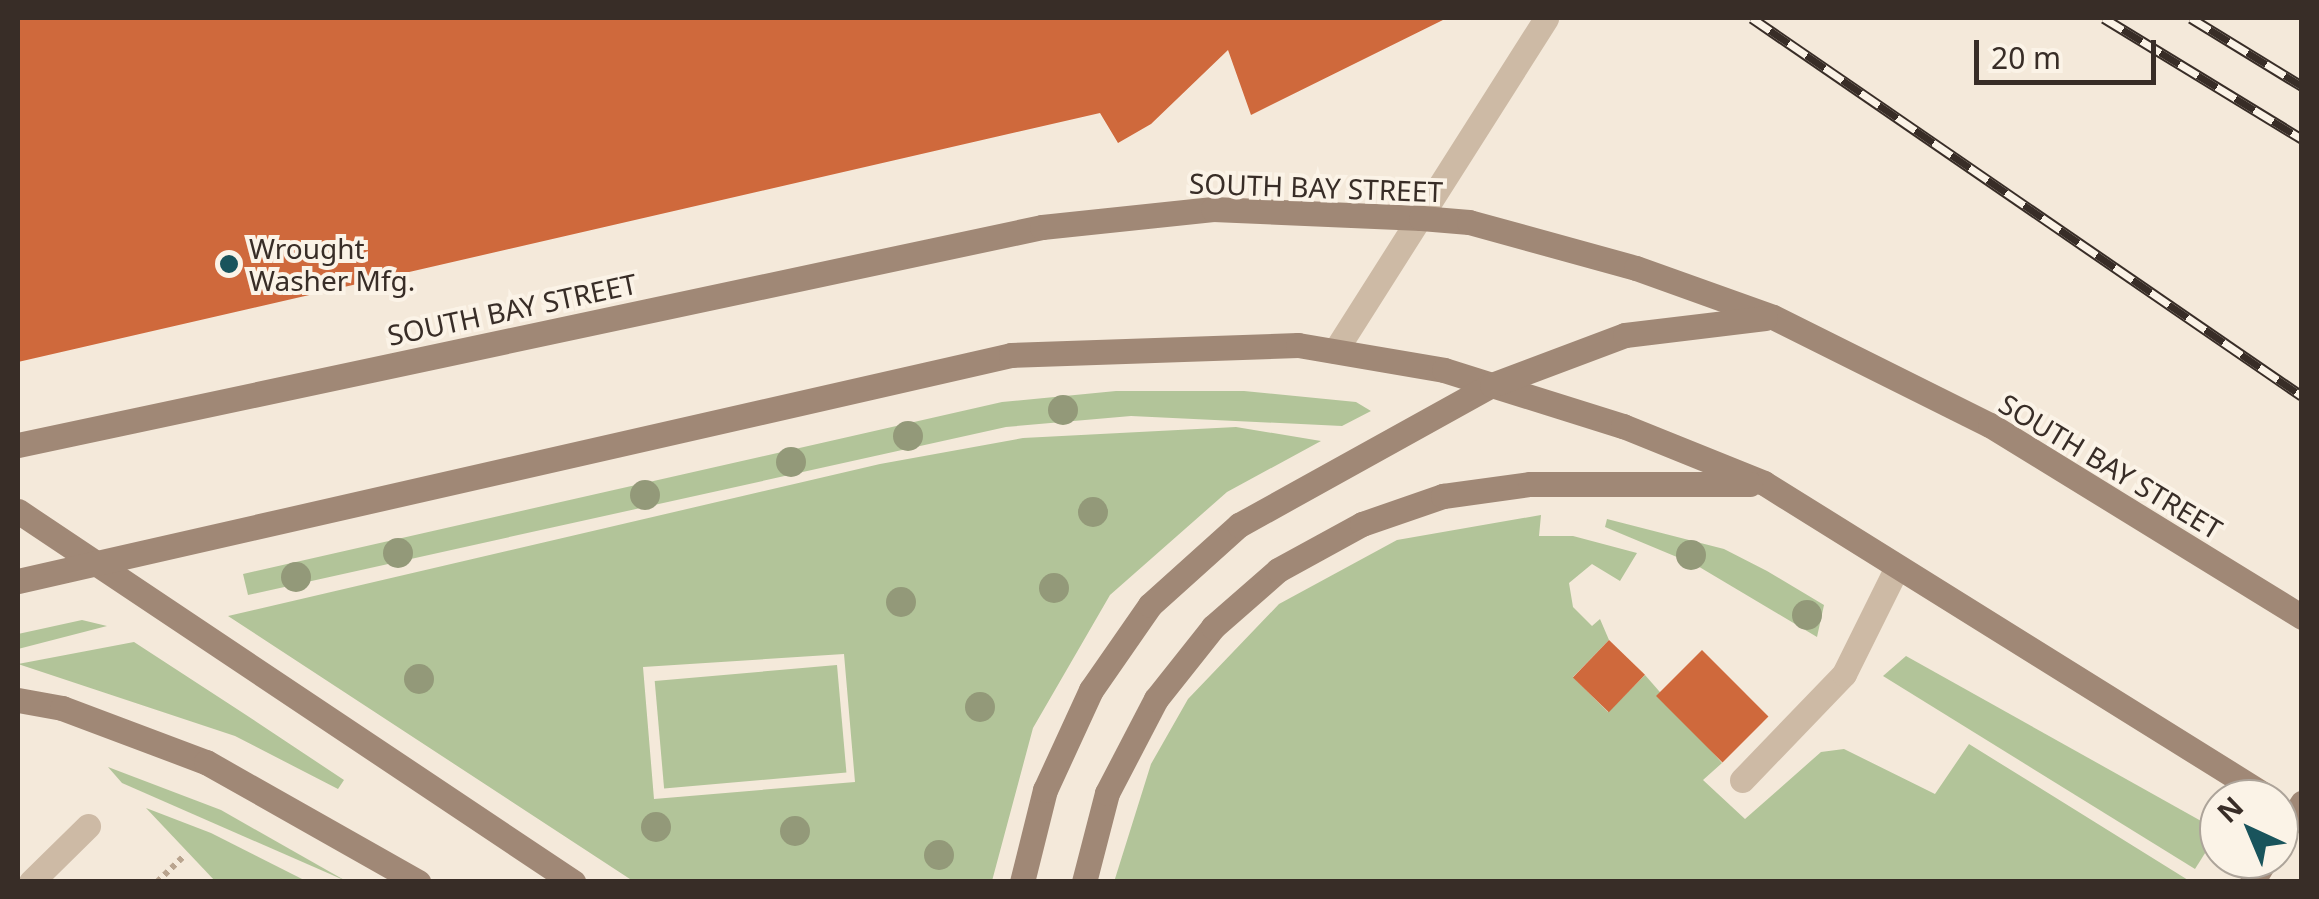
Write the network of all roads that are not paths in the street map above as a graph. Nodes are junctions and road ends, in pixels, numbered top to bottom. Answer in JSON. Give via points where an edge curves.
{"nodes":[{"id":1,"x":1546,"y":18,"type":"edge"},
{"id":2,"x":1421,"y":218,"type":"junction"},
{"id":3,"x":1773,"y":316,"type":"junction"},
{"id":4,"x":1335,"y":352,"type":"junction"},
{"id":5,"x":1492,"y":385,"type":"junction"},
{"id":6,"x":18,"y":445,"type":"edge"},
{"id":7,"x":1764,"y":483,"type":"junction"},
{"id":8,"x":18,"y":510,"type":"edge"},
{"id":9,"x":90,"y":564,"type":"junction"},
{"id":10,"x":1897,"y":567,"type":"junction"},
{"id":11,"x":18,"y":580,"type":"edge"},
{"id":12,"x":2302,"y":617,"type":"edge"},
{"id":13,"x":18,"y":700,"type":"edge"},
{"id":14,"x":2239,"y":779,"type":"edge"},
{"id":15,"x":1742,"y":780,"type":"dead end"},
{"id":16,"x":88,"y":826,"type":"dead end"},
{"id":17,"x":30,"y":882,"type":"edge"},
{"id":18,"x":418,"y":882,"type":"edge"},
{"id":19,"x":572,"y":882,"type":"edge"},
{"id":20,"x":1022,"y":882,"type":"edge"},
{"id":21,"x":1084,"y":882,"type":"edge"}],
"edges":[{"from":1,"to":2,"type":"lane"},
{"from":2,"to":3,"type":"main road","name":"SOUTH BAY STREET","via":[[1469,222],[1636,268]]},
{"from":2,"to":4,"type":"lane"},
{"from":2,"to":6,"type":"main road","name":"SOUTH BAY STREET","via":[[1213,209],[1042,226]]},
{"from":3,"to":5,"type":"main road","via":[[1624,335]]},
{"from":3,"to":12,"type":"main road","name":"SOUTH BAY STREET","via":[[1990,426]]},
{"from":4,"to":5,"type":"main road"},
{"from":4,"to":9,"type":"main road","via":[[1167,344],[1011,355]]},
{"from":5,"to":7,"type":"main road"},
{"from":5,"to":20,"type":"main road","via":[[1239,524],[1150,605],[1083,706],[1045,790]]},
{"from":7,"to":10,"type":"main road"},
{"from":7,"to":21,"type":"main road","via":[[1530,484],[1444,496],[1362,524],[1278,570],[1213,627],[1156,699],[1107,793]]},
{"from":8,"to":9,"type":"main road"},
{"from":9,"to":11,"type":"main road"},
{"from":9,"to":19,"type":"main road"},
{"from":10,"to":14,"type":"main road"},
{"from":10,"to":15,"type":"lane","via":[[1844,674]]},
{"from":13,"to":18,"type":"main road","via":[[62,708],[206,762]]},
{"from":16,"to":17,"type":"lane"}]}
